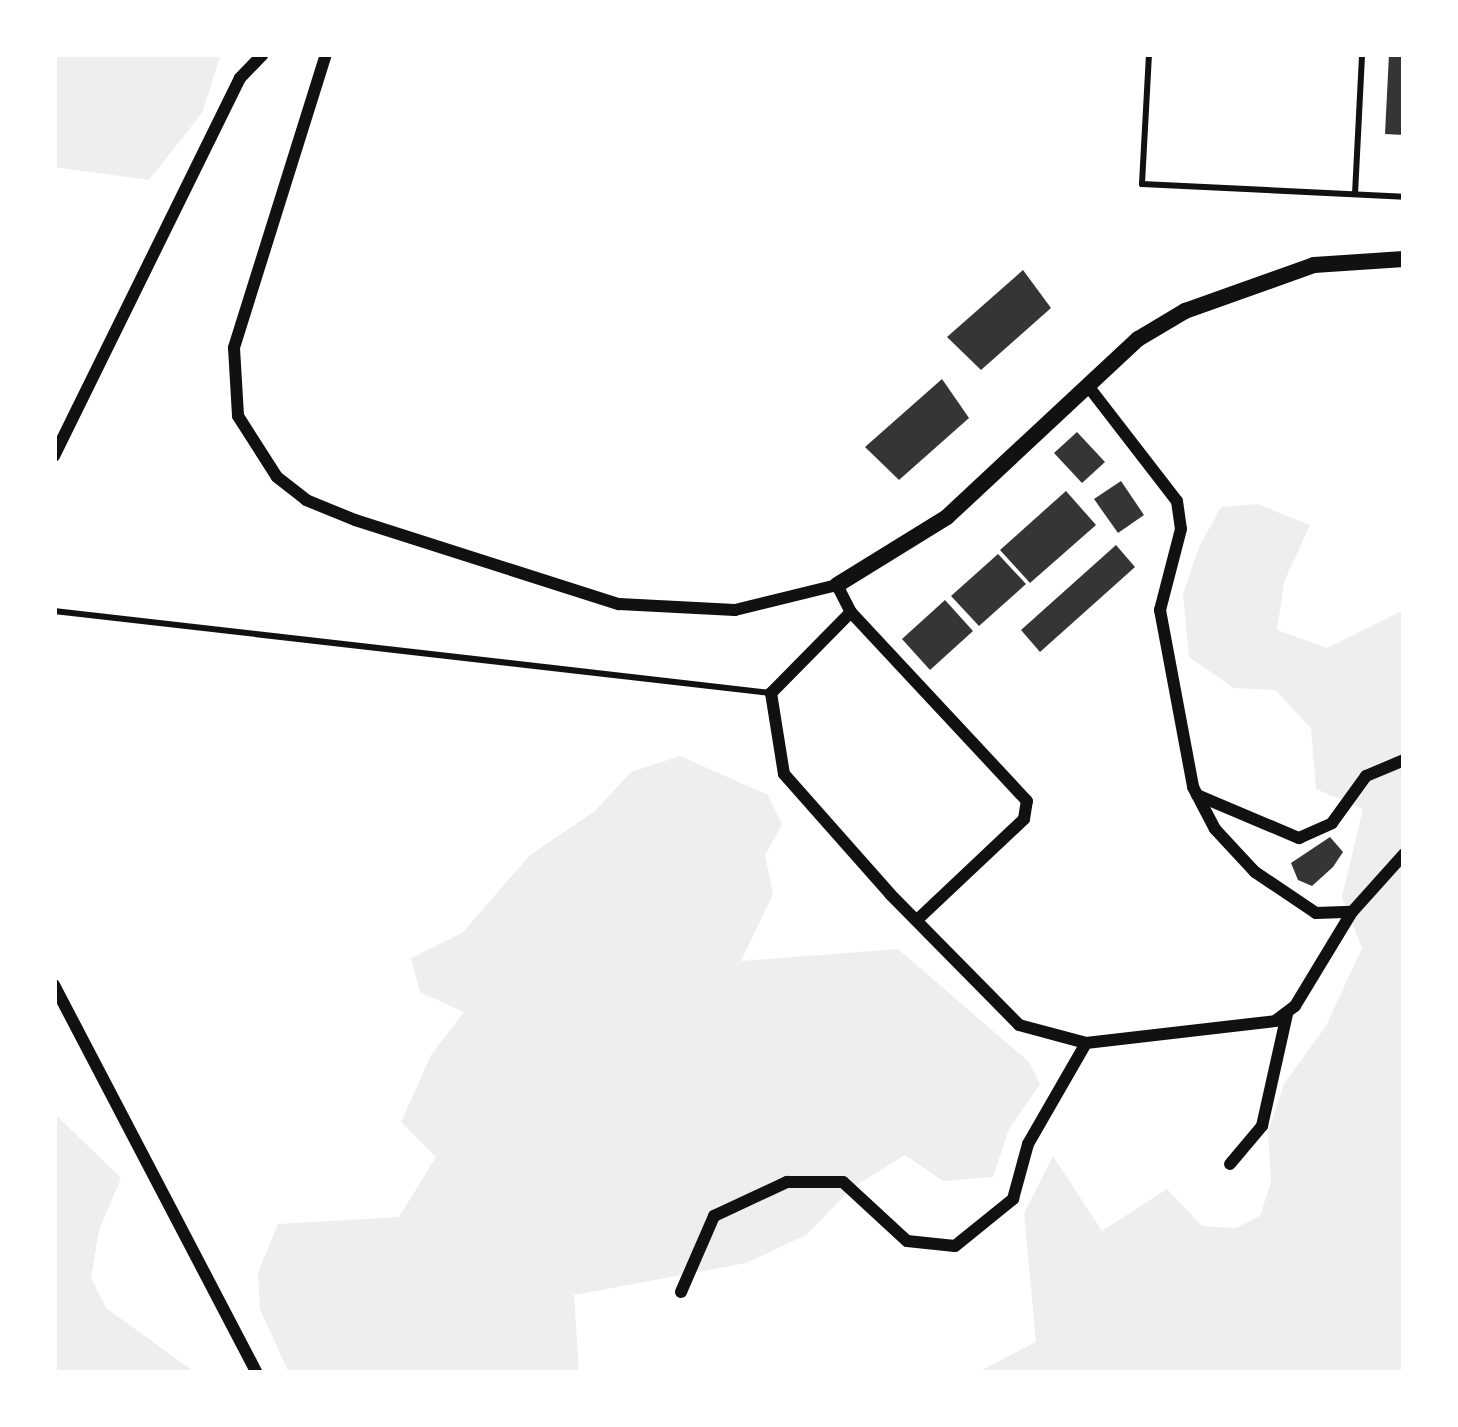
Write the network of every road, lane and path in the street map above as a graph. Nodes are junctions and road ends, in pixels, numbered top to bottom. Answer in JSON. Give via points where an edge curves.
{"nodes":[{"id":1,"x":263,"y":54,"type":"edge"},
{"id":2,"x":326,"y":54,"type":"edge"},
{"id":3,"x":1149,"y":54,"type":"edge"},
{"id":4,"x":1362,"y":54,"type":"edge"},
{"id":5,"x":1355,"y":195,"type":"junction"},
{"id":6,"x":1404,"y":197,"type":"edge"},
{"id":7,"x":1404,"y":259,"type":"edge"},
{"id":8,"x":1088,"y":386,"type":"junction"},
{"id":9,"x":54,"y":457,"type":"edge"},
{"id":10,"x":836,"y":585,"type":"junction"},
{"id":11,"x":54,"y":611,"type":"edge"},
{"id":12,"x":850,"y":612,"type":"junction"},
{"id":13,"x":771,"y":693,"type":"junction"},
{"id":14,"x":1404,"y":760,"type":"edge"},
{"id":15,"x":1196,"y":794,"type":"junction"},
{"id":16,"x":1404,"y":854,"type":"edge"},
{"id":17,"x":1352,"y":912,"type":"junction"},
{"id":18,"x":917,"y":920,"type":"junction"},
{"id":19,"x":54,"y":986,"type":"edge"},
{"id":20,"x":1287,"y":1015,"type":"junction"},
{"id":21,"x":1086,"y":1043,"type":"junction"},
{"id":22,"x":1230,"y":1164,"type":"dead end"},
{"id":23,"x":681,"y":1292,"type":"dead end"},
{"id":24,"x":257,"y":1373,"type":"edge"}],
"edges":[{"from":1,"to":9,"type":"street","via":[[240,78]]},
{"from":2,"to":10,"type":"street","via":[[234,348],[238,416],[277,477],[306,500],[356,520],[620,604],[735,610]]},
{"from":3,"to":5,"type":"lane","via":[[1142,184]]},
{"from":4,"to":5,"type":"lane"},
{"from":5,"to":6,"type":"lane"},
{"from":7,"to":8,"type":"street","via":[[1314,265],[1246,283],[1138,339]]},
{"from":8,"to":10,"type":"street","via":[[946,517]]},
{"from":8,"to":15,"type":"street","via":[[1177,501],[1180,529],[1160,610]]},
{"from":10,"to":12,"type":"street"},
{"from":11,"to":13,"type":"lane"},
{"from":12,"to":13,"type":"street"},
{"from":12,"to":18,"type":"street","via":[[1028,801],[1024,819]]},
{"from":13,"to":18,"type":"street","via":[[784,774]]},
{"from":14,"to":15,"type":"street","via":[[1366,776],[1332,823],[1299,838]]},
{"from":15,"to":17,"type":"street","via":[[1225,841],[1279,891],[1316,913]]},
{"from":16,"to":17,"type":"street"},
{"from":17,"to":20,"type":"street"},
{"from":18,"to":21,"type":"street","via":[[1019,1025]]},
{"from":19,"to":24,"type":"street"},
{"from":20,"to":21,"type":"street"},
{"from":20,"to":22,"type":"street","via":[[1262,1126]]},
{"from":21,"to":23,"type":"street","via":[[1028,1144],[1013,1199],[955,1246],[907,1241],[843,1182],[787,1182],[714,1216]]}]}
